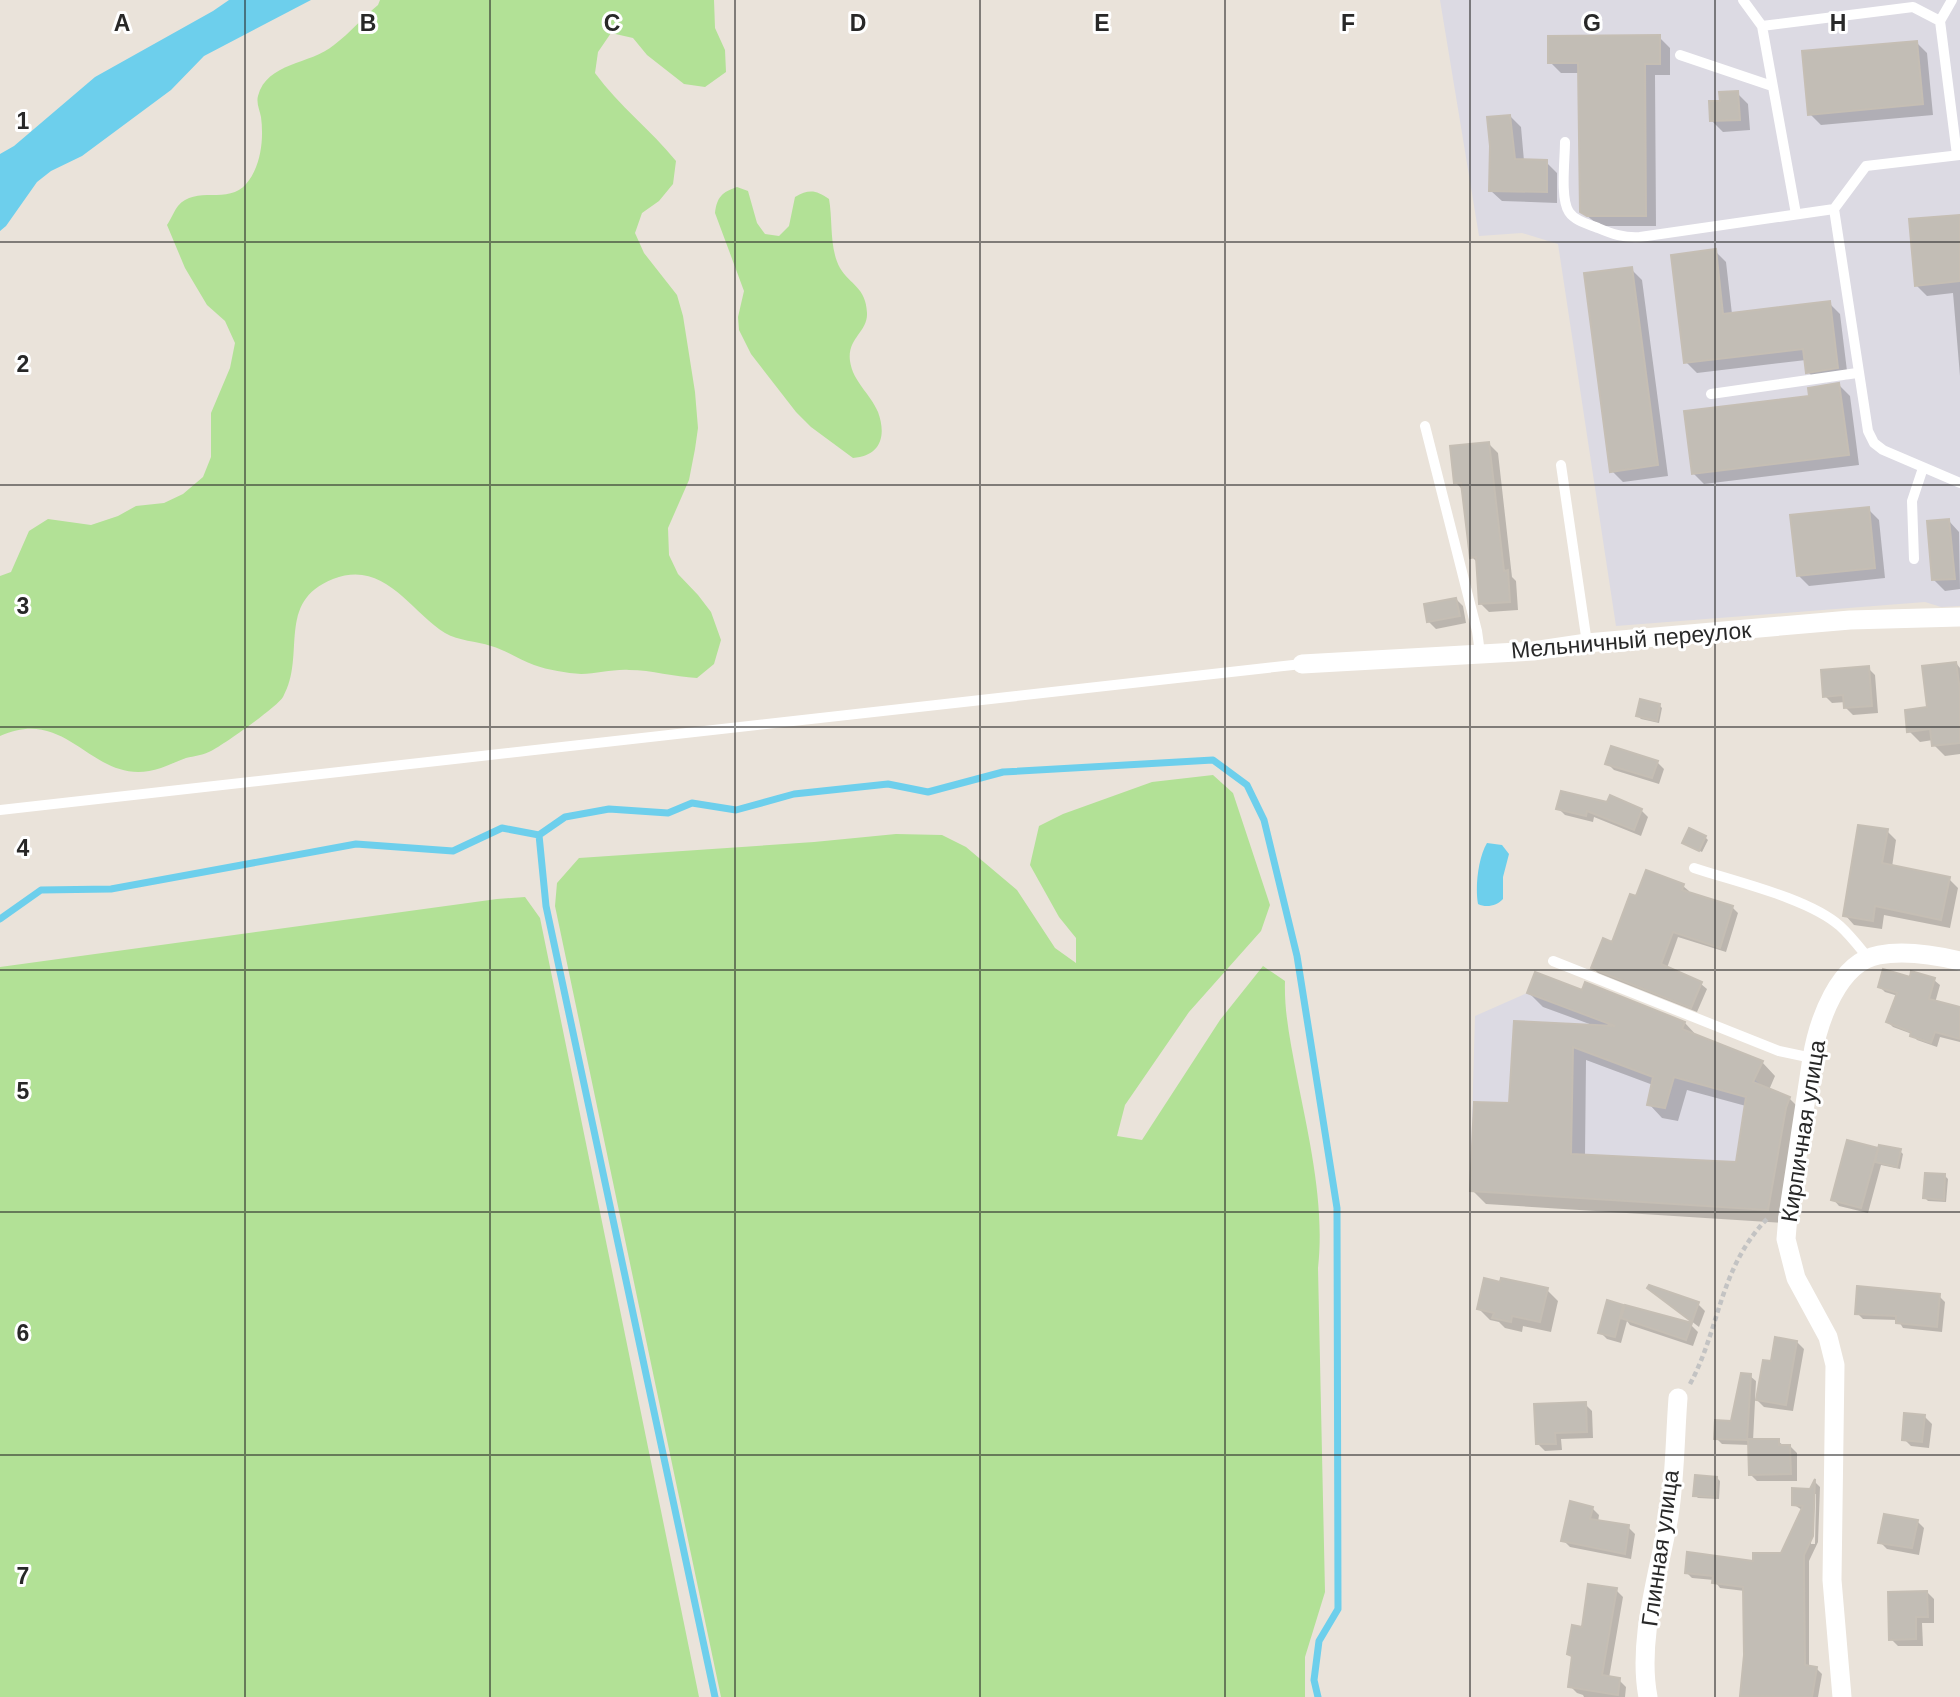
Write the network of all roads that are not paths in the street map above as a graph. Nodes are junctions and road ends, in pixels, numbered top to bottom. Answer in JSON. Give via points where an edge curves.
{"nodes":[{"id":1,"x":1742,"y":0,"type":"edge"},
{"id":2,"x":1952,"y":0,"type":"edge"},
{"id":3,"x":1940,"y":21,"type":"junction"},
{"id":4,"x":1762,"y":26,"type":"junction"},
{"id":5,"x":1680,"y":55,"type":"dead end"},
{"id":6,"x":1772,"y":86,"type":"junction"},
{"id":7,"x":1565,"y":142,"type":"dead end"},
{"id":8,"x":1958,"y":155,"type":"edge"},
{"id":9,"x":1833,"y":209,"type":"junction"},
{"id":10,"x":1796,"y":214,"type":"junction"},
{"id":11,"x":1857,"y":373,"type":"junction"},
{"id":12,"x":1711,"y":394,"type":"dead end"},
{"id":13,"x":1425,"y":426,"type":"dead end"},
{"id":14,"x":1562,"y":465,"type":"dead end"},
{"id":15,"x":1923,"y":468,"type":"junction"},
{"id":16,"x":1960,"y":483,"type":"edge"},
{"id":17,"x":1914,"y":559,"type":"dead end"},
{"id":18,"x":1960,"y":617,"type":"edge"},
{"id":19,"x":1587,"y":643,"type":"junction"},
{"id":20,"x":1480,"y":653,"type":"junction"},
{"id":21,"x":1302,"y":664,"type":"joint"},
{"id":22,"x":0,"y":810,"type":"edge"},
{"id":23,"x":1694,"y":868,"type":"dead end"},
{"id":24,"x":1869,"y":959,"type":"junction"},
{"id":25,"x":1553,"y":961,"type":"dead end"},
{"id":26,"x":1960,"y":961,"type":"edge"},
{"id":27,"x":1812,"y":1058,"type":"junction"},
{"id":28,"x":1678,"y":1398,"type":"road end"},
{"id":29,"x":1648,"y":1697,"type":"edge"},
{"id":30,"x":1842,"y":1697,"type":"edge"}],
"edges":[{"from":1,"to":4,"type":"lane"},
{"from":2,"to":3,"type":"lane"},
{"from":3,"to":4,"type":"lane","via":[[1913,7]]},
{"from":3,"to":8,"type":"lane"},
{"from":4,"to":6,"type":"lane"},
{"from":5,"to":6,"type":"lane"},
{"from":6,"to":10,"type":"lane"},
{"from":7,"to":10,"type":"lane","via":[[1569,213],[1615,235],[1640,237]]},
{"from":8,"to":9,"type":"lane","via":[[1866,166]]},
{"from":9,"to":10,"type":"lane"},
{"from":9,"to":11,"type":"lane"},
{"from":11,"to":12,"type":"lane"},
{"from":11,"to":15,"type":"lane","via":[[1864,418],[1874,443]]},
{"from":13,"to":20,"type":"lane"},
{"from":14,"to":19,"type":"lane"},
{"from":15,"to":16,"type":"lane"},
{"from":15,"to":17,"type":"lane","via":[[1912,501]]},
{"from":18,"to":19,"type":"street","name":"Мельничный переулок","via":[[1850,620]]},
{"from":19,"to":20,"type":"street","name":"Мельничный переулок"},
{"from":20,"to":21,"type":"street","name":"Мельничный переулок"},
{"from":21,"to":22,"type":"lane"},
{"from":23,"to":24,"type":"lane","via":[[1824,914]]},
{"from":24,"to":26,"type":"street","via":[[1898,954]]},
{"from":24,"to":27,"type":"street","name":"Кирпичная улица","via":[[1842,981],[1827,1006]]},
{"from":25,"to":27,"type":"lane","via":[[1779,1051]]},
{"from":27,"to":30,"type":"street","name":"Кирпичная улица","via":[[1786,1239],[1805,1298],[1828,1337],[1835,1365],[1832,1580]]},
{"from":28,"to":29,"type":"street","name":"Глинная улица","via":[[1669,1512],[1646,1647]]}]}
